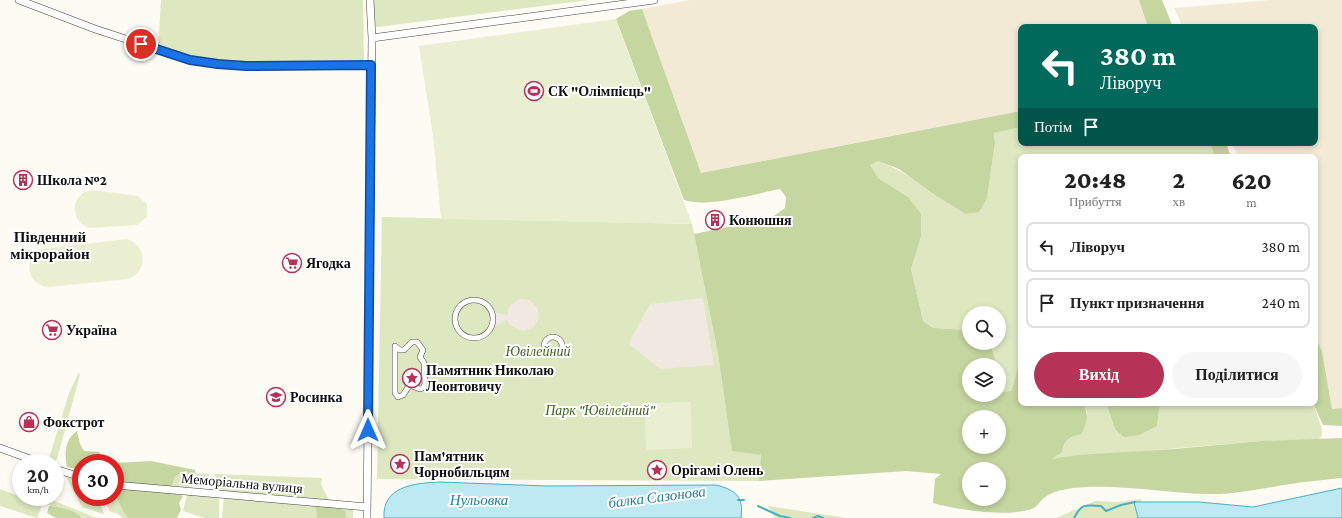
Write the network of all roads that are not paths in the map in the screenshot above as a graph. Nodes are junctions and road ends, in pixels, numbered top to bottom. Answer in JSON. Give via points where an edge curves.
{"nodes":[{"id":1,"x":19,"y":0,"type":"edge"},
{"id":2,"x":370,"y":0,"type":"edge"},
{"id":3,"x":654,"y":0,"type":"edge"},
{"id":4,"x":372,"y":38,"type":"junction"},
{"id":5,"x":371,"y":65,"type":"junction"},
{"id":6,"x":485,"y":335,"type":"joint"},
{"id":7,"x":418,"y":343,"type":"joint"},
{"id":8,"x":0,"y":448,"type":"edge"},
{"id":9,"x":16,"y":454,"type":"edge"},
{"id":10,"x":124,"y":487,"type":"edge"},
{"id":11,"x":367,"y":507,"type":"junction"},
{"id":12,"x":368,"y":518,"type":"edge"}],
"edges":[{"from":1,"to":5,"type":"street","via":[[95,29],[190,60],[246,66]]},
{"from":2,"to":4,"type":"street"},
{"from":3,"to":4,"type":"street"},
{"from":4,"to":5,"type":"street"},
{"from":5,"to":11,"type":"street"},
{"from":6,"to":6,"type":"street","via":[[493,320],[489,308],[479,301],[470,300],[462,304],[455,319],[456,327],[461,334],[469,338]]},
{"from":7,"to":7,"type":"street","via":[[412,342],[402,351],[395,346],[394,393],[398,397],[403,395],[409,386],[419,390],[424,387],[424,364],[420,357],[424,352]]},
{"from":8,"to":9,"type":"street"},
{"from":10,"to":11,"type":"street","name":"Меморіальна вулиця"},
{"from":11,"to":12,"type":"street"}]}
